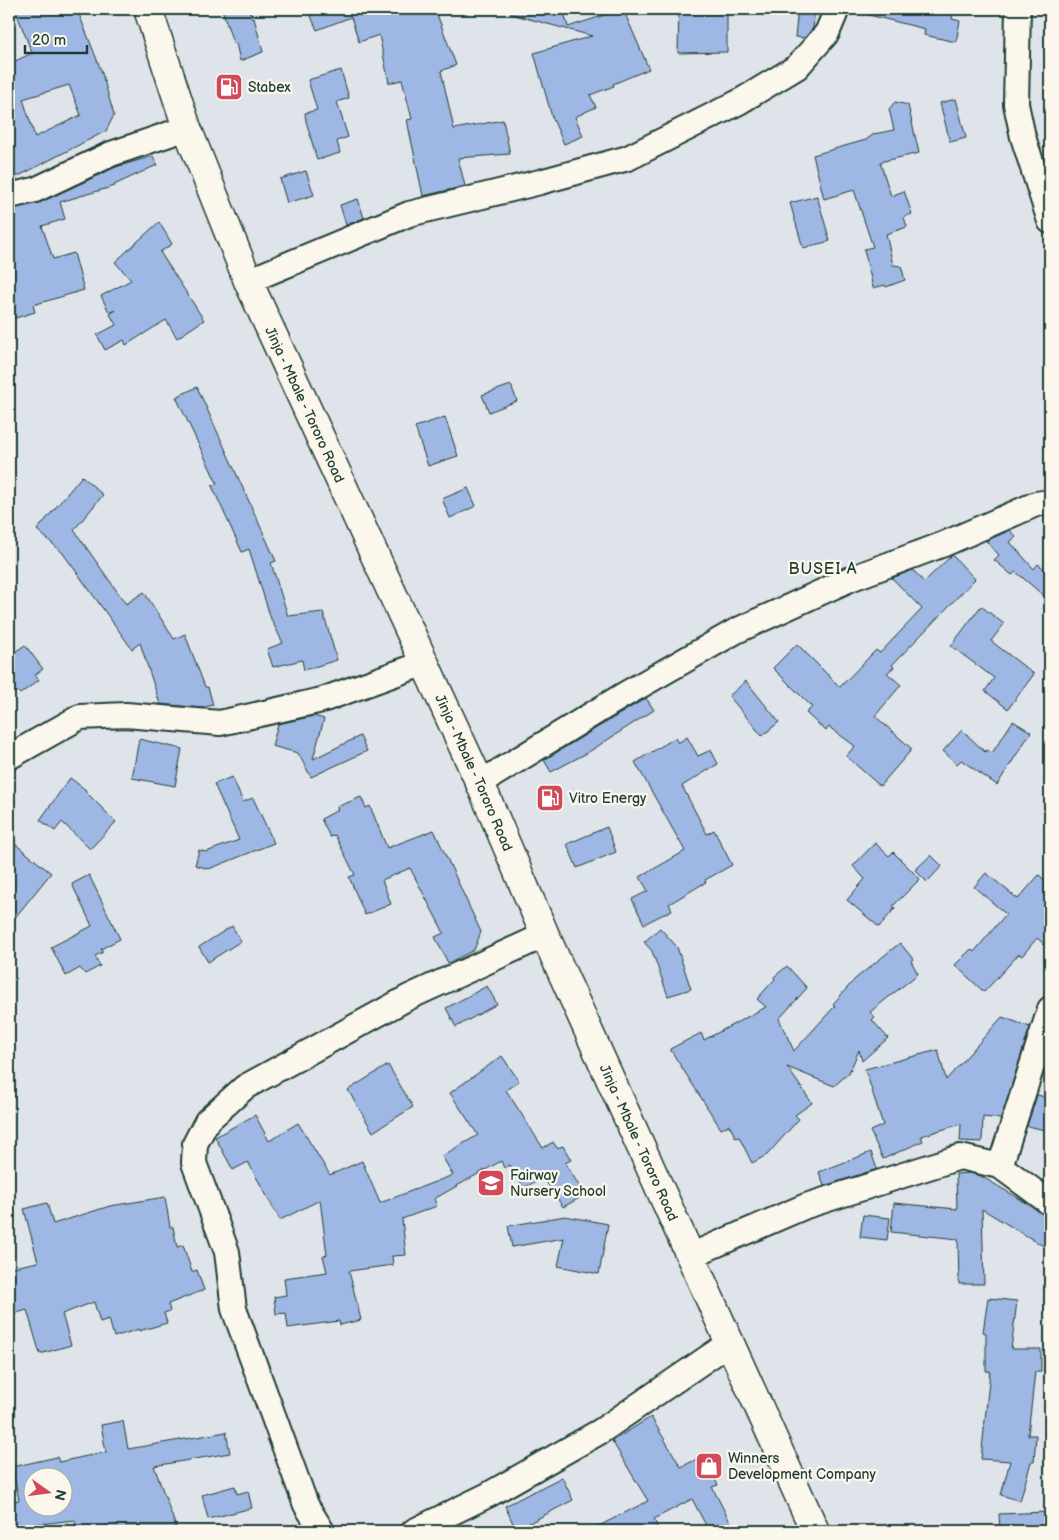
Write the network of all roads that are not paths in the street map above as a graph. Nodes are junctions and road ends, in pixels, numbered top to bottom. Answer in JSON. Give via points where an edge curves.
{"nodes":[{"id":1,"x":148,"y":9,"type":"edge"},
{"id":2,"x":837,"y":9,"type":"edge"},
{"id":3,"x":1018,"y":9,"type":"edge"},
{"id":4,"x":187,"y":128,"type":"junction"},
{"id":5,"x":9,"y":196,"type":"edge"},
{"id":6,"x":1050,"y":221,"type":"edge"},
{"id":7,"x":248,"y":282,"type":"junction"},
{"id":8,"x":1050,"y":502,"type":"edge"},
{"id":9,"x":425,"y":663,"type":"junction"},
{"id":10,"x":9,"y":757,"type":"edge"},
{"id":11,"x":480,"y":783,"type":"junction"},
{"id":12,"x":546,"y":935,"type":"junction"},
{"id":13,"x":1050,"y":1009,"type":"edge"},
{"id":14,"x":1000,"y":1166,"type":"junction"},
{"id":15,"x":1050,"y":1203,"type":"edge"},
{"id":16,"x":692,"y":1255,"type":"junction"},
{"id":17,"x":731,"y":1342,"type":"junction"},
{"id":18,"x":322,"y":1531,"type":"edge"},
{"id":19,"x":414,"y":1531,"type":"edge"},
{"id":20,"x":815,"y":1531,"type":"edge"}],
"edges":[{"from":1,"to":4,"type":"main road","name":"Jinja - Mbale - Tororo Road"},
{"from":2,"to":7,"type":"street","via":[[827,34],[796,68],[739,102],[628,158],[409,214]]},
{"from":3,"to":6,"type":"street","via":[[1016,104]]},
{"from":4,"to":5,"type":"street","via":[[111,154],[35,190]]},
{"from":4,"to":7,"type":"main road","name":"Jinja - Mbale - Tororo Road"},
{"from":7,"to":9,"type":"main road","name":"Jinja - Mbale - Tororo Road"},
{"from":8,"to":11,"type":"street","via":[[1036,504],[850,580],[736,631]]},
{"from":9,"to":10,"type":"street","via":[[322,700],[220,723],[126,715],[80,717]]},
{"from":9,"to":11,"type":"main road","name":"Jinja - Mbale - Tororo Road"},
{"from":11,"to":12,"type":"main road","name":"Jinja - Mbale - Tororo Road"},
{"from":12,"to":16,"type":"main road","name":"Jinja - Mbale - Tororo Road"},
{"from":12,"to":18,"type":"street","via":[[408,997],[244,1087],[207,1122],[195,1144],[194,1163],[227,1252],[234,1309],[306,1504]]},
{"from":13,"to":14,"type":"street"},
{"from":14,"to":15,"type":"street"},
{"from":14,"to":16,"type":"street","via":[[960,1157],[806,1206]]},
{"from":16,"to":17,"type":"main road","name":"Jinja - Mbale - Tororo Road"},
{"from":17,"to":19,"type":"street","via":[[601,1431],[488,1495]]},
{"from":17,"to":20,"type":"main road","name":"Jinja - Mbale - Tororo Road"}]}
